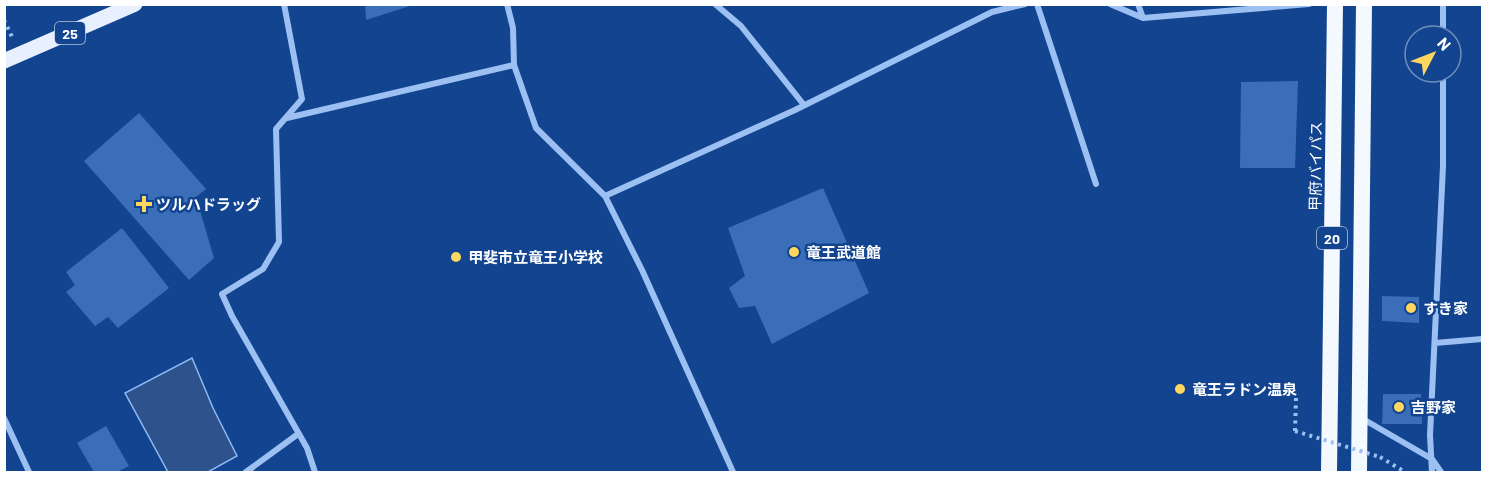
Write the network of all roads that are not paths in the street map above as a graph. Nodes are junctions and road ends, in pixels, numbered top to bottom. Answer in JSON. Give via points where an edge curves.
{"nodes":[{"id":1,"x":135,"y":4,"type":"edge"},
{"id":2,"x":284,"y":4,"type":"edge"},
{"id":3,"x":507,"y":4,"type":"edge"},
{"id":4,"x":715,"y":4,"type":"edge"},
{"id":5,"x":1025,"y":4,"type":"edge"},
{"id":6,"x":1037,"y":4,"type":"edge"},
{"id":7,"x":1110,"y":4,"type":"edge"},
{"id":8,"x":1138,"y":4,"type":"edge"},
{"id":9,"x":1309,"y":4,"type":"edge"},
{"id":10,"x":1335,"y":4,"type":"edge"},
{"id":11,"x":1364,"y":4,"type":"edge"},
{"id":12,"x":1443,"y":4,"type":"edge"},
{"id":13,"x":1143,"y":18,"type":"junction"},
{"id":14,"x":1443,"y":24,"type":"edge"},
{"id":15,"x":4,"y":61,"type":"edge"},
{"id":16,"x":514,"y":65,"type":"junction"},
{"id":17,"x":1443,"y":84,"type":"edge"},
{"id":18,"x":804,"y":105,"type":"junction"},
{"id":19,"x":286,"y":118,"type":"junction"},
{"id":20,"x":1096,"y":184,"type":"dead end"},
{"id":21,"x":605,"y":196,"type":"junction"},
{"id":22,"x":1482,"y":339,"type":"edge"},
{"id":23,"x":1435,"y":343,"type":"junction"},
{"id":24,"x":1360,"y":417,"type":"junction"},
{"id":25,"x":4,"y":418,"type":"edge"},
{"id":26,"x":298,"y":434,"type":"junction"},
{"id":27,"x":1431,"y":459,"type":"junction"},
{"id":28,"x":29,"y":472,"type":"edge"},
{"id":29,"x":246,"y":472,"type":"edge"},
{"id":30,"x":315,"y":472,"type":"edge"},
{"id":31,"x":733,"y":472,"type":"edge"},
{"id":32,"x":1329,"y":472,"type":"edge"},
{"id":33,"x":1359,"y":472,"type":"edge"},
{"id":34,"x":1432,"y":472,"type":"edge"},
{"id":35,"x":1442,"y":472,"type":"edge"}],
"edges":[{"from":1,"to":15,"type":"main road","number":"25"},
{"from":2,"to":19,"type":"street","via":[[302,99]]},
{"from":3,"to":16,"type":"street","via":[[513,28]]},
{"from":4,"to":18,"type":"street","via":[[741,26]]},
{"from":5,"to":18,"type":"street","via":[[992,12]]},
{"from":6,"to":20,"type":"street"},
{"from":7,"to":13,"type":"street"},
{"from":8,"to":13,"type":"street"},
{"from":9,"to":13,"type":"street"},
{"from":10,"to":32,"type":"highway","name":"甲府バイパス","number":"20"},
{"from":11,"to":24,"type":"highway","number":"20"},
{"from":12,"to":14,"type":"street"},
{"from":16,"to":19,"type":"street"},
{"from":16,"to":21,"type":"street","via":[[536,128]]},
{"from":17,"to":23,"type":"street"},
{"from":18,"to":21,"type":"street"},
{"from":19,"to":26,"type":"street","via":[[276,129],[279,242],[263,269],[222,294]]},
{"from":21,"to":31,"type":"street"},
{"from":22,"to":23,"type":"street"},
{"from":23,"to":27,"type":"street"},
{"from":24,"to":27,"type":"street"},
{"from":24,"to":33,"type":"highway","number":"20"},
{"from":25,"to":28,"type":"street"},
{"from":26,"to":29,"type":"street"},
{"from":26,"to":30,"type":"street"},
{"from":27,"to":34,"type":"street"},
{"from":27,"to":35,"type":"street"}]}
